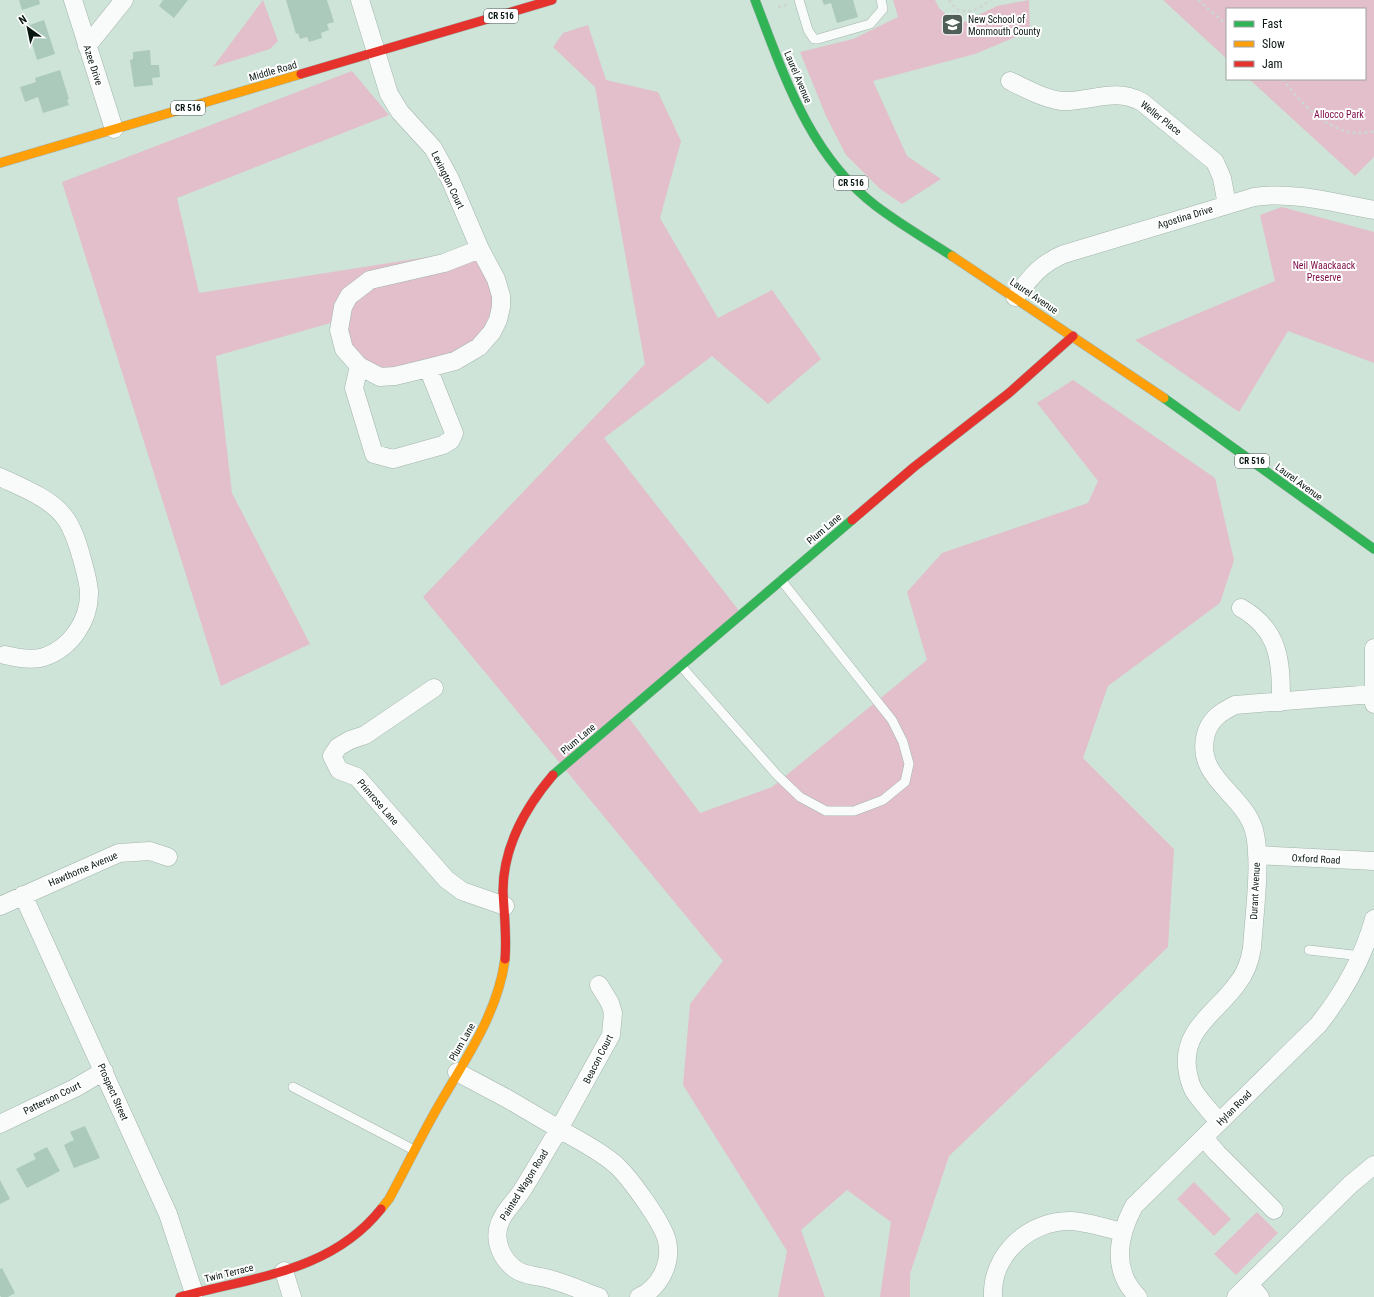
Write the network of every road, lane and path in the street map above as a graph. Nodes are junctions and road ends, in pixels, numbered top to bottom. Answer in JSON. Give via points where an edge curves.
{"nodes":[{"id":1,"x":73,"y":0,"type":"edge"},
{"id":2,"x":124,"y":0,"type":"edge"},
{"id":3,"x":360,"y":0,"type":"edge"},
{"id":4,"x":552,"y":0,"type":"edge"},
{"id":5,"x":755,"y":0,"type":"edge"},
{"id":6,"x":949,"y":0,"type":"edge"},
{"id":7,"x":990,"y":0,"type":"edge"},
{"id":8,"x":1198,"y":0,"type":"edge"},
{"id":9,"x":795,"y":2,"type":"edge"},
{"id":10,"x":882,"y":4,"type":"edge"},
{"id":11,"x":778,"y":7,"type":"dead end"},
{"id":12,"x":1226,"y":24,"type":"edge"},
{"id":13,"x":87,"y":46,"type":"junction"},
{"id":14,"x":376,"y":53,"type":"junction"},
{"id":15,"x":1285,"y":80,"type":"edge"},
{"id":16,"x":1010,"y":81,"type":"dead end"},
{"id":17,"x":114,"y":129,"type":"junction"},
{"id":18,"x":1374,"y":131,"type":"edge"},
{"id":19,"x":0,"y":163,"type":"edge"},
{"id":20,"x":1227,"y":205,"type":"junction"},
{"id":21,"x":1374,"y":210,"type":"edge"},
{"id":22,"x":480,"y":249,"type":"junction"},
{"id":23,"x":1015,"y":297,"type":"junction"},
{"id":24,"x":1073,"y":336,"type":"junction"},
{"id":25,"x":359,"y":366,"type":"junction"},
{"id":26,"x":428,"y":368,"type":"junction"},
{"id":27,"x":0,"y":477,"type":"edge"},
{"id":28,"x":1374,"y":550,"type":"edge"},
{"id":29,"x":781,"y":580,"type":"junction"},
{"id":30,"x":1241,"y":608,"type":"dead end"},
{"id":31,"x":1374,"y":648,"type":"edge"},
{"id":32,"x":5,"y":655,"type":"dead end"},
{"id":33,"x":681,"y":665,"type":"junction"},
{"id":34,"x":434,"y":688,"type":"dead end"},
{"id":35,"x":1374,"y":699,"type":"edge"},
{"id":36,"x":1281,"y":702,"type":"junction"},
{"id":37,"x":1257,"y":855,"type":"junction"},
{"id":38,"x":168,"y":857,"type":"dead end"},
{"id":39,"x":1374,"y":861,"type":"edge"},
{"id":40,"x":23,"y":895,"type":"junction"},
{"id":41,"x":0,"y":906,"type":"edge"},
{"id":42,"x":505,"y":906,"type":"junction"},
{"id":43,"x":1374,"y":919,"type":"edge"},
{"id":44,"x":1309,"y":950,"type":"dead end"},
{"id":45,"x":1361,"y":956,"type":"junction"},
{"id":46,"x":599,"y":986,"type":"dead end"},
{"id":47,"x":104,"y":1071,"type":"junction"},
{"id":48,"x":457,"y":1072,"type":"junction"},
{"id":49,"x":293,"y":1087,"type":"dead end"},
{"id":50,"x":1219,"y":1122,"type":"junction"},
{"id":51,"x":0,"y":1124,"type":"edge"},
{"id":52,"x":559,"y":1129,"type":"junction"},
{"id":53,"x":1204,"y":1138,"type":"junction"},
{"id":54,"x":414,"y":1150,"type":"junction"},
{"id":55,"x":1373,"y":1168,"type":"edge"},
{"id":56,"x":1274,"y":1210,"type":"dead end"},
{"id":57,"x":1122,"y":1232,"type":"junction"},
{"id":58,"x":284,"y":1271,"type":"junction"},
{"id":59,"x":1255,"y":1291,"type":"edge"},
{"id":60,"x":187,"y":1295,"type":"edge"},
{"id":61,"x":292,"y":1297,"type":"edge"},
{"id":62,"x":599,"y":1297,"type":"edge"},
{"id":63,"x":639,"y":1297,"type":"edge"},
{"id":64,"x":993,"y":1297,"type":"edge"},
{"id":65,"x":1138,"y":1297,"type":"edge"},
{"id":66,"x":1236,"y":1297,"type":"edge"}],
"edges":[{"from":1,"to":13,"type":"street","name":"Azee Drive"},
{"from":2,"to":13,"type":"street"},
{"from":3,"to":14,"type":"street","name":"Lexington Court"},
{"from":4,"to":14,"type":"main road","name":"Middle Road","number":"CR 516"},
{"from":5,"to":23,"type":"main road","name":"Laurel Avenue","number":"CR 516","via":[[804,117],[834,165],[876,206]]},
{"from":6,"to":7,"type":"path","via":[[952,7],[962,12],[975,10]]},
{"from":8,"to":12,"type":"path"},
{"from":9,"to":10,"type":"lane","via":[[808,30],[816,39],[870,24]]},
{"from":9,"to":11,"type":"path"},
{"from":13,"to":17,"type":"street","name":"Azee Drive"},
{"from":14,"to":17,"type":"main road","name":"Middle Road","number":"CR 516"},
{"from":14,"to":22,"type":"street","name":"Lexington Court","via":[[394,104],[433,148],[450,179]]},
{"from":15,"to":18,"type":"path","via":[[1299,99],[1341,131],[1363,134]]},
{"from":16,"to":20,"type":"street","name":"Weller Place","via":[[1063,101],[1120,94],[1142,102],[1215,162],[1222,178]]},
{"from":17,"to":19,"type":"main road","name":"Middle Road","number":"CR 516"},
{"from":20,"to":21,"type":"street","name":"Agostina Drive","via":[[1254,197],[1280,194]]},
{"from":20,"to":23,"type":"street","name":"Agostina Drive","via":[[1050,260],[1034,274]]},
{"from":22,"to":25,"type":"street","name":"Lexington Court","via":[[444,263],[370,280],[349,296],[343,307],[339,330],[344,349]]},
{"from":22,"to":26,"type":"street","name":"Lexington Court","via":[[496,278],[501,296],[498,320],[492,332],[470,353],[455,361]]},
{"from":23,"to":24,"type":"main road","name":"Laurel Avenue","number":"CR 516"},
{"from":24,"to":28,"type":"main road","name":"Laurel Avenue","number":"CR 516"},
{"from":24,"to":29,"type":"main road","name":"Plum Lane","via":[[1009,393],[914,466]]},
{"from":25,"to":26,"type":"street","name":"Lexington Court","via":[[380,377]]},
{"from":25,"to":26,"type":"street","via":[[354,388],[374,454],[393,460],[443,444],[451,440],[454,434]]},
{"from":27,"to":32,"type":"street","via":[[43,499],[66,519],[78,545],[89,592],[88,607],[77,633],[59,650],[43,658],[24,659]]},
{"from":29,"to":33,"type":"main road","name":"Plum Lane"},
{"from":29,"to":33,"type":"lane","via":[[892,720],[903,742],[909,764],[904,782],[883,800],[854,811],[826,811],[800,798]]},
{"from":30,"to":36,"type":"street","via":[[1260,622],[1275,646],[1281,669]]},
{"from":31,"to":35,"type":"street"},
{"from":33,"to":42,"type":"main road","name":"Plum Lane","via":[[554,774],[530,803],[514,836],[506,863]]},
{"from":34,"to":42,"type":"street","name":"Primrose Lane","via":[[365,735],[338,747],[332,756],[339,770],[357,777],[446,879],[462,891]]},
{"from":35,"to":36,"type":"street","name":"Durant Avenue"},
{"from":36,"to":37,"type":"street","name":"Durant Avenue","via":[[1234,705],[1222,711],[1213,720],[1204,742],[1204,756],[1208,768],[1247,813],[1254,830]]},
{"from":37,"to":39,"type":"street","name":"Oxford Road"},
{"from":37,"to":50,"type":"street","name":"Durant Avenue","via":[[1250,961],[1238,984],[1195,1031],[1186,1060],[1193,1089]]},
{"from":38,"to":40,"type":"street","name":"Hawthorne Avenue","via":[[150,851],[119,853]]},
{"from":40,"to":41,"type":"street","name":"Hawthorne Avenue"},
{"from":40,"to":47,"type":"street","name":"Prospect Street"},
{"from":42,"to":48,"type":"main road","name":"Plum Lane","via":[[506,950],[500,987],[490,1016]]},
{"from":43,"to":45,"type":"street","name":"Hylan Road"},
{"from":44,"to":45,"type":"lane"},
{"from":45,"to":50,"type":"street","name":"Hylan Road","via":[[1342,992],[1318,1026]]},
{"from":46,"to":52,"type":"street","name":"Beacon Court","via":[[613,1013],[612,1035]]},
{"from":47,"to":51,"type":"street","name":"Patterson Court"},
{"from":47,"to":60,"type":"street","name":"Prospect Street","via":[[168,1214]]},
{"from":48,"to":52,"type":"street"},
{"from":48,"to":54,"type":"main road","name":"Plum Lane"},
{"from":49,"to":54,"type":"lane"},
{"from":50,"to":53,"type":"street","name":"Hylan Road"},
{"from":52,"to":62,"type":"street","name":"Painted Wagon Road","via":[[506,1212],[498,1230],[498,1243],[501,1252],[515,1270]]},
{"from":52,"to":63,"type":"street","via":[[617,1166],[662,1228],[667,1241],[668,1256],[665,1269],[654,1287]]},
{"from":53,"to":56,"type":"street"},
{"from":53,"to":57,"type":"street","name":"Hylan Road","via":[[1134,1206]]},
{"from":54,"to":58,"type":"main road","name":"Plum Lane","via":[[389,1199],[362,1232],[330,1254],[309,1264]]},
{"from":55,"to":59,"type":"street","via":[[1351,1184]]},
{"from":57,"to":64,"type":"street","via":[[1072,1221],[1046,1224],[1033,1230],[1010,1248],[998,1266],[992,1286]]},
{"from":57,"to":65,"type":"street","name":"Hylan Road","via":[[1122,1267],[1126,1279]]},
{"from":58,"to":60,"type":"main road","name":"Twin Terrace"},
{"from":58,"to":61,"type":"street"},
{"from":59,"to":66,"type":"street"}]}
